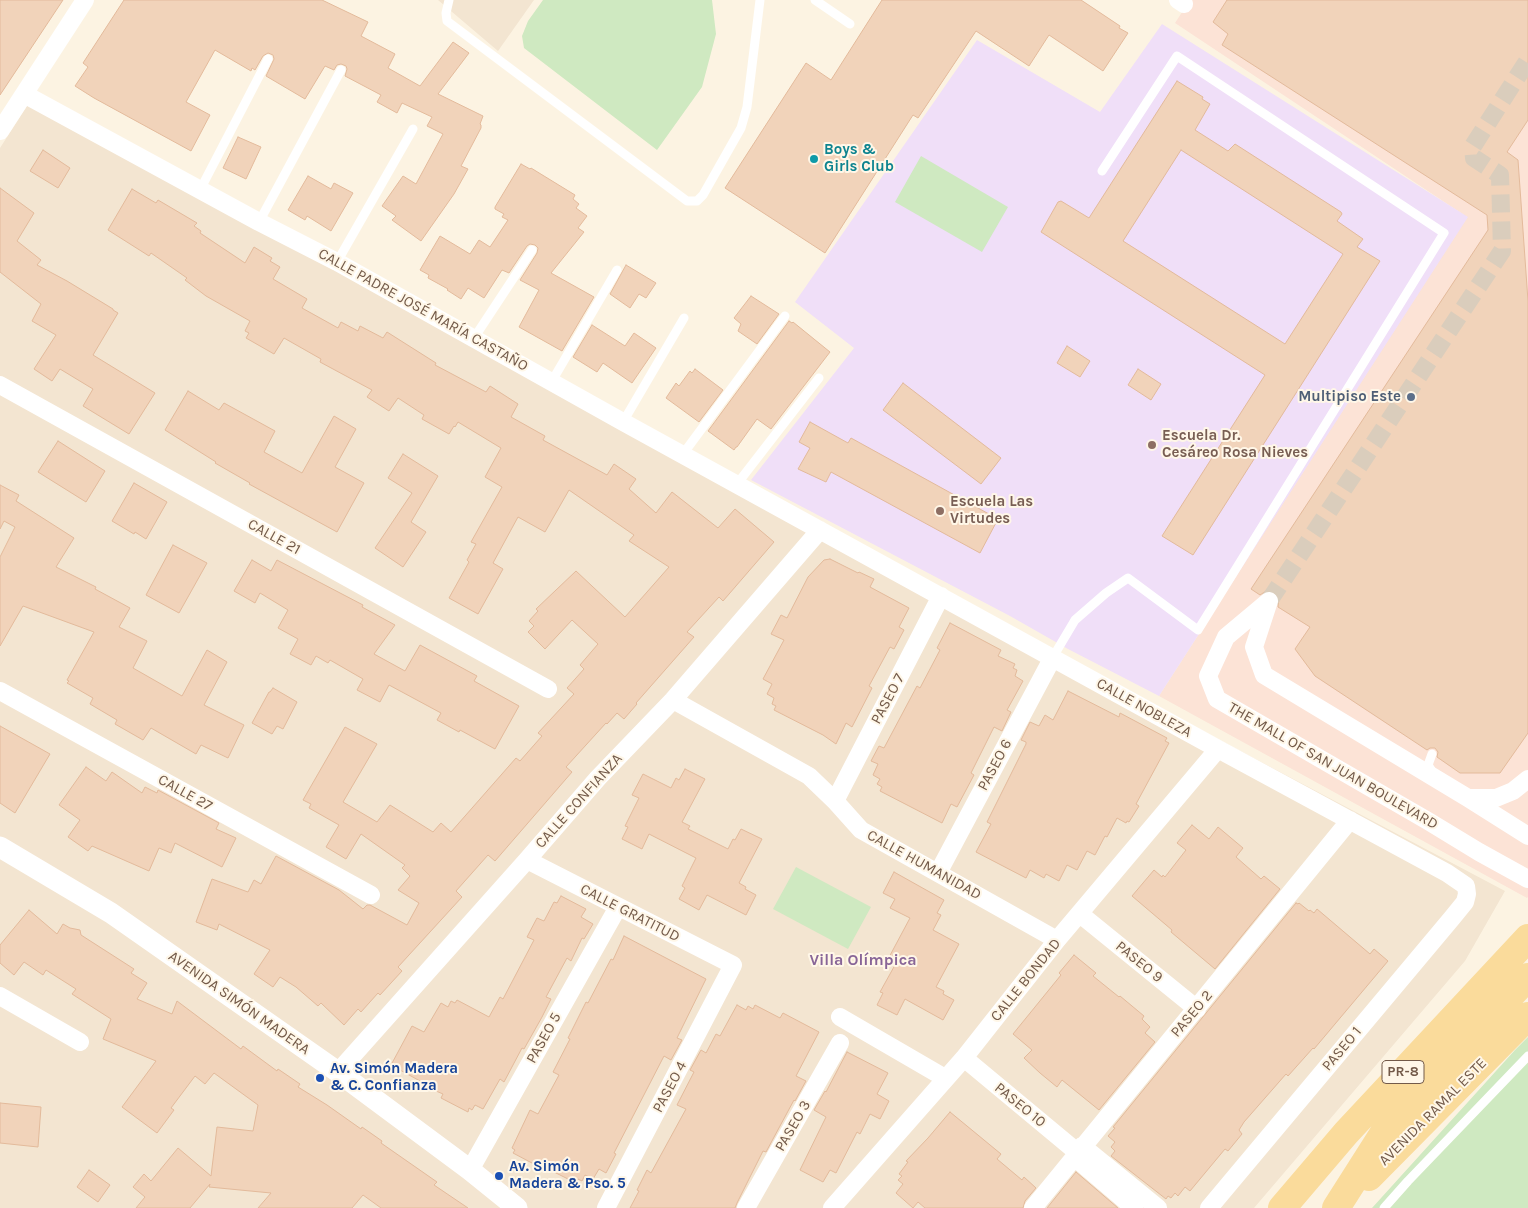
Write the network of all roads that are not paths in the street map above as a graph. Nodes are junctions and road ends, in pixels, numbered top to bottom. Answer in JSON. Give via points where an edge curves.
{"nodes":[{"id":1,"x":85,"y":0,"type":"edge"},
{"id":2,"x":448,"y":0,"type":"edge"},
{"id":3,"x":760,"y":0,"type":"edge"},
{"id":4,"x":815,"y":0,"type":"edge"},
{"id":5,"x":850,"y":24,"type":"dead end"},
{"id":6,"x":268,"y":59,"type":"dead end"},
{"id":7,"x":340,"y":70,"type":"dead end"},
{"id":8,"x":24,"y":94,"type":"junction"},
{"id":9,"x":413,"y":129,"type":"dead end"},
{"id":10,"x":0,"y":131,"type":"edge"},
{"id":11,"x":1102,"y":171,"type":"dead end"},
{"id":12,"x":200,"y":190,"type":"junction"},
{"id":13,"x":259,"y":222,"type":"junction"},
{"id":14,"x":532,"y":250,"type":"dead end"},
{"id":15,"x":337,"y":262,"type":"junction"},
{"id":16,"x":617,"y":270,"type":"dead end"},
{"id":17,"x":784,"y":316,"type":"dead end"},
{"id":18,"x":684,"y":318,"type":"dead end"},
{"id":19,"x":474,"y":338,"type":"junction"},
{"id":20,"x":819,"y":378,"type":"dead end"},
{"id":21,"x":552,"y":381,"type":"junction"},
{"id":22,"x":0,"y":385,"type":"edge"},
{"id":23,"x":623,"y":422,"type":"junction"},
{"id":24,"x":683,"y":454,"type":"junction"},
{"id":25,"x":737,"y":484,"type":"junction"},
{"id":26,"x":820,"y":530,"type":"junction"},
{"id":27,"x":941,"y":596,"type":"junction"},
{"id":28,"x":1053,"y":658,"type":"junction"},
{"id":29,"x":548,"y":689,"type":"dead end"},
{"id":30,"x":0,"y":691,"type":"edge"},
{"id":31,"x":673,"y":700,"type":"junction"},
{"id":32,"x":1218,"y":749,"type":"junction"},
{"id":33,"x":1432,"y":754,"type":"dead end"},
{"id":34,"x":1435,"y":778,"type":"junction"},
{"id":35,"x":1528,"y":779,"type":"edge"},
{"id":36,"x":1468,"y":798,"type":"junction"},
{"id":37,"x":834,"y":801,"type":"junction"},
{"id":38,"x":1350,"y":820,"type":"junction"},
{"id":39,"x":1528,"y":836,"type":"edge"},
{"id":40,"x":0,"y":847,"type":"edge"},
{"id":41,"x":527,"y":860,"type":"junction"},
{"id":42,"x":938,"y":873,"type":"junction"},
{"id":43,"x":1528,"y":879,"type":"edge"},
{"id":44,"x":1466,"y":886,"type":"joint"},
{"id":45,"x":370,"y":895,"type":"dead end"},
{"id":46,"x":618,"y":907,"type":"junction"},
{"id":47,"x":1080,"y":914,"type":"junction"},
{"id":48,"x":1528,"y":938,"type":"edge"},
{"id":49,"x":1057,"y":940,"type":"junction"},
{"id":50,"x":733,"y":965,"type":"joint"},
{"id":51,"x":1528,"y":977,"type":"edge"},
{"id":52,"x":0,"y":996,"type":"edge"},
{"id":53,"x":1196,"y":1009,"type":"junction"},
{"id":54,"x":1528,"y":1016,"type":"edge"},
{"id":55,"x":840,"y":1017,"type":"dead end"},
{"id":56,"x":80,"y":1042,"type":"dead end"},
{"id":57,"x":840,"y":1043,"type":"dead end"},
{"id":58,"x":1528,"y":1056,"type":"edge"},
{"id":59,"x":964,"y":1058,"type":"junction"},
{"id":60,"x":338,"y":1072,"type":"junction"},
{"id":61,"x":945,"y":1078,"type":"junction"},
{"id":62,"x":1078,"y":1152,"type":"junction"},
{"id":63,"x":470,"y":1170,"type":"junction"},
{"id":64,"x":1136,"y":1203,"type":"edge"},
{"id":65,"x":839,"y":1206,"type":"edge"},
{"id":66,"x":517,"y":1208,"type":"edge"},
{"id":67,"x":606,"y":1208,"type":"edge"},
{"id":68,"x":746,"y":1208,"type":"edge"},
{"id":69,"x":1033,"y":1208,"type":"edge"},
{"id":70,"x":1158,"y":1208,"type":"edge"},
{"id":71,"x":1209,"y":1208,"type":"edge"},
{"id":72,"x":1282,"y":1208,"type":"edge"},
{"id":73,"x":1337,"y":1208,"type":"edge"},
{"id":74,"x":1384,"y":1208,"type":"edge"}],
"edges":[{"from":1,"to":8,"type":"street"},
{"from":2,"to":3,"type":"lane","via":[[447,21],[680,196],[687,201],[697,201],[741,128],[747,107]]},
{"from":4,"to":5,"type":"lane"},
{"from":6,"to":12,"type":"lane"},
{"from":7,"to":13,"type":"lane"},
{"from":8,"to":10,"type":"street"},
{"from":8,"to":12,"type":"street","name":"CALLE PADRE JOSÉ MARÍA CASTAÑO"},
{"from":9,"to":15,"type":"lane"},
{"from":11,"to":28,"type":"lane","via":[[1177,56],[1444,233],[1198,630],[1128,578],[1075,620]]},
{"from":12,"to":13,"type":"street","name":"CALLE PADRE JOSÉ MARÍA CASTAÑO"},
{"from":13,"to":15,"type":"street","name":"CALLE PADRE JOSÉ MARÍA CASTAÑO"},
{"from":14,"to":19,"type":"lane"},
{"from":15,"to":19,"type":"street","name":"CALLE PADRE JOSÉ MARÍA CASTAÑO"},
{"from":16,"to":21,"type":"lane"},
{"from":17,"to":24,"type":"lane"},
{"from":18,"to":23,"type":"lane"},
{"from":19,"to":21,"type":"street","name":"CALLE PADRE JOSÉ MARÍA CASTAÑO"},
{"from":20,"to":25,"type":"lane"},
{"from":21,"to":23,"type":"street","name":"CALLE PADRE JOSÉ MARÍA CASTAÑO"},
{"from":22,"to":29,"type":"street","name":"CALLE 21"},
{"from":23,"to":24,"type":"street","name":"CALLE PADRE JOSÉ MARÍA CASTAÑO"},
{"from":24,"to":25,"type":"street","name":"CALLE PADRE JOSÉ MARÍA CASTAÑO"},
{"from":25,"to":26,"type":"street","name":"CALLE PADRE JOSÉ MARÍA CASTAÑO"},
{"from":26,"to":27,"type":"street","name":"CALLE NOBLEZA"},
{"from":26,"to":31,"type":"street","name":"CALLE CONFIANZA"},
{"from":27,"to":28,"type":"street","name":"CALLE NOBLEZA"},
{"from":27,"to":37,"type":"street","name":"PASEO 7"},
{"from":28,"to":32,"type":"street","name":"CALLE NOBLEZA"},
{"from":28,"to":42,"type":"street","name":"PASEO 6"},
{"from":30,"to":45,"type":"street","name":"CALLE 27"},
{"from":31,"to":37,"type":"street","name":"CALLE HUMANIDAD","via":[[809,776]]},
{"from":31,"to":41,"type":"street","name":"CALLE CONFIANZA","via":[[598,778]]},
{"from":32,"to":38,"type":"street","name":"CALLE NOBLEZA"},
{"from":32,"to":47,"type":"street","name":"CALLE BONDAD"},
{"from":33,"to":34,"type":"lane","via":[[1428,764]]},
{"from":34,"to":36,"type":"street","name":"THE MALL OF SAN JUAN BOULEVARD"},
{"from":34,"to":43,"type":"street","name":"THE MALL OF SAN JUAN BOULEVARD","via":[[1264,675],[1254,646],[1269,601],[1226,637],[1208,676],[1217,700]]},
{"from":35,"to":36,"type":"street","via":[[1513,791],[1496,798]]},
{"from":36,"to":39,"type":"street","name":"THE MALL OF SAN JUAN BOULEVARD"},
{"from":37,"to":42,"type":"street","name":"CALLE HUMANIDAD","via":[[861,830]]},
{"from":38,"to":44,"type":"street","name":"CALLE NOBLEZA"},
{"from":38,"to":53,"type":"street","name":"PASEO 2"},
{"from":40,"to":60,"type":"street","name":"AVENIDA SIMÓN MADERA","via":[[111,913]]},
{"from":41,"to":46,"type":"street","name":"CALLE GRATITUD"},
{"from":41,"to":60,"type":"street","name":"CALLE CONFIANZA"},
{"from":42,"to":49,"type":"street","name":"CALLE HUMANIDAD"},
{"from":44,"to":71,"type":"street","name":"PASEO 1","via":[[1465,902]]},
{"from":46,"to":50,"type":"street","name":"CALLE GRATITUD"},
{"from":46,"to":63,"type":"street","name":"PASEO 5"},
{"from":47,"to":49,"type":"street","name":"CALLE BONDAD"},
{"from":47,"to":53,"type":"street","name":"PASEO 9"},
{"from":48,"to":72,"type":"main road","number":"PR-8","via":[[1346,1133]]},
{"from":49,"to":59,"type":"street","name":"CALLE BONDAD"},
{"from":50,"to":67,"type":"street","name":"PASEO 4"},
{"from":51,"to":73,"type":"main road","via":[[1385,1131]]},
{"from":52,"to":56,"type":"street"},
{"from":53,"to":62,"type":"street","name":"PASEO 2"},
{"from":54,"to":73,"type":"main road","name":"AVENIDA RAMAL ESTE"},
{"from":55,"to":61,"type":"street"},
{"from":57,"to":68,"type":"street","name":"PASEO 3"},
{"from":58,"to":74,"type":"lane"},
{"from":59,"to":61,"type":"street","name":"CALLE BONDAD"},
{"from":59,"to":62,"type":"street","name":"PASEO 10"},
{"from":60,"to":63,"type":"street","name":"AVENIDA SIMÓN MADERA"},
{"from":61,"to":65,"type":"street","name":"CALLE BONDAD"},
{"from":62,"to":64,"type":"street","name":"PASEO 10"},
{"from":62,"to":69,"type":"street","name":"PASEO 2"},
{"from":63,"to":66,"type":"street","name":"AVENIDA SIMÓN MADERA"},
{"from":64,"to":70,"type":"street","name":"PASEO 10"}]}
